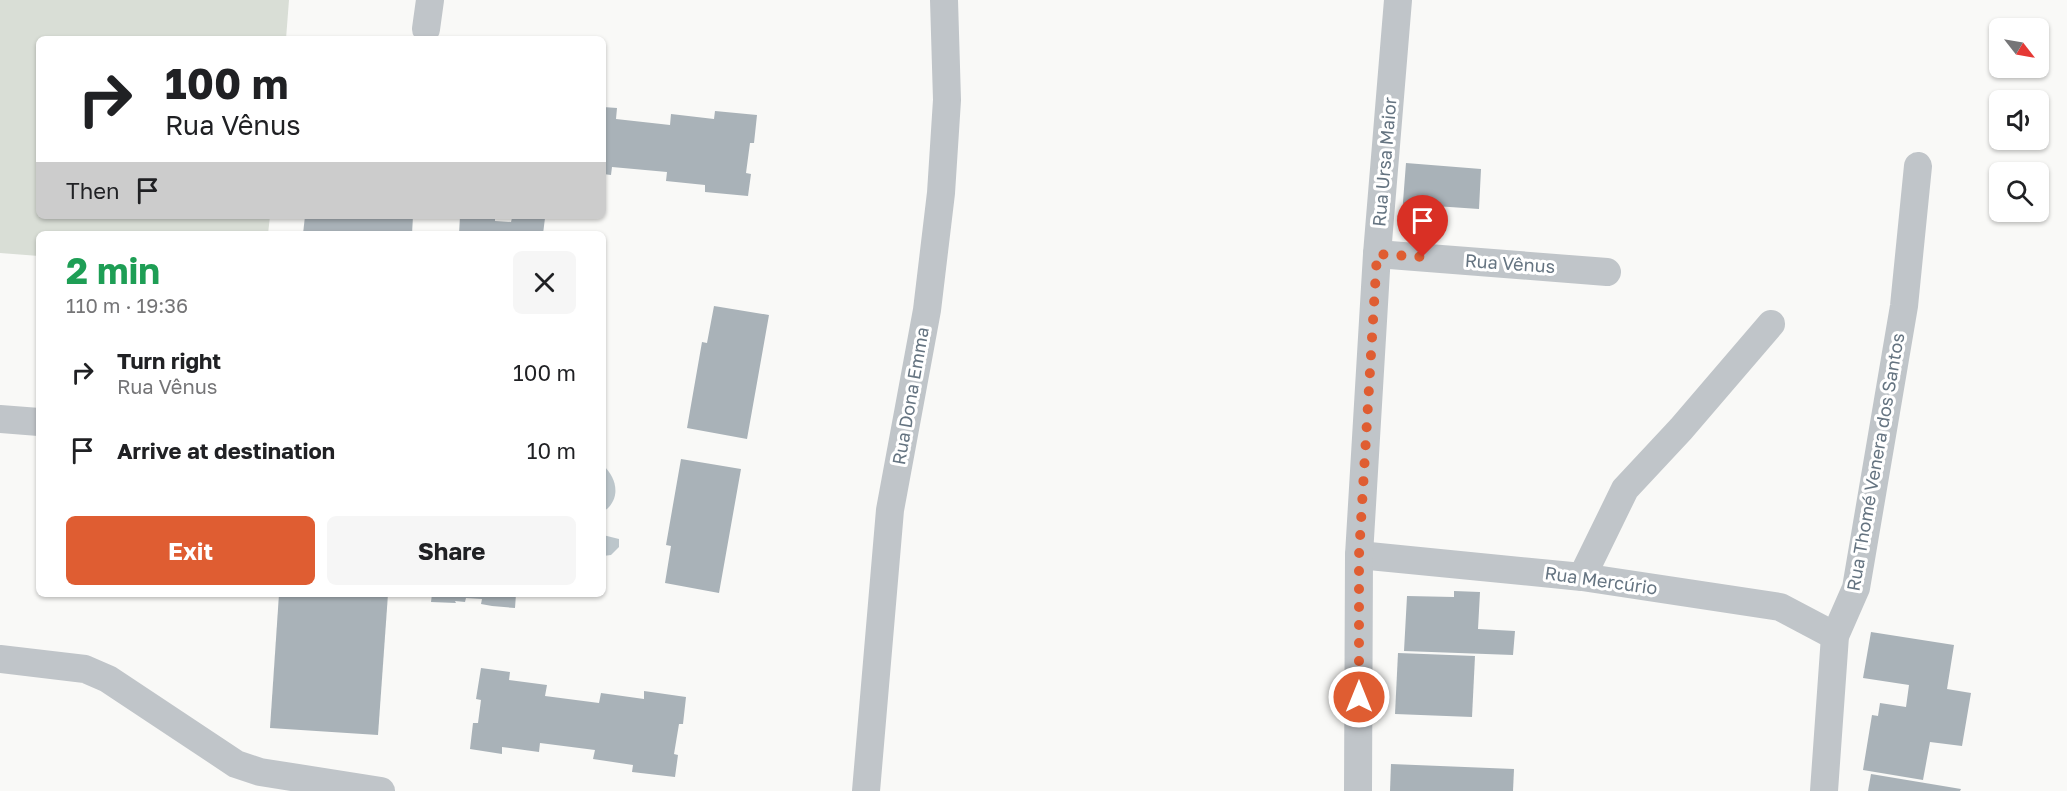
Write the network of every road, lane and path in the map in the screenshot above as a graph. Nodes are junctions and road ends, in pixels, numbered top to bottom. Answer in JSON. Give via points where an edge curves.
{"nodes":[{"id":1,"x":430,"y":0,"type":"edge"},
{"id":2,"x":944,"y":0,"type":"edge"},
{"id":3,"x":1398,"y":0,"type":"edge"},
{"id":4,"x":426,"y":29,"type":"dead end"},
{"id":5,"x":1918,"y":166,"type":"dead end"},
{"id":6,"x":1377,"y":254,"type":"junction"},
{"id":7,"x":1607,"y":272,"type":"dead end"},
{"id":8,"x":1771,"y":324,"type":"dead end"},
{"id":9,"x":0,"y":419,"type":"edge"},
{"id":10,"x":36,"y":422,"type":"edge"},
{"id":11,"x":1359,"y":555,"type":"junction"},
{"id":12,"x":1582,"y":578,"type":"junction"},
{"id":13,"x":1835,"y":636,"type":"junction"},
{"id":14,"x":0,"y":659,"type":"edge"},
{"id":15,"x":381,"y":791,"type":"edge"},
{"id":16,"x":866,"y":791,"type":"edge"},
{"id":17,"x":1358,"y":791,"type":"edge"},
{"id":18,"x":1824,"y":791,"type":"edge"}],
"edges":[{"from":1,"to":4,"type":"street"},
{"from":2,"to":16,"type":"street","name":"Rua Dona Emma","via":[[947,100],[941,193],[925,321],[890,510]]},
{"from":3,"to":6,"type":"street","name":"Rua Ursa Maior"},
{"from":5,"to":13,"type":"street","name":"Rua Thomé Venera dos Santos","via":[[1904,306],[1856,588]]},
{"from":6,"to":7,"type":"street","name":"Rua Vênus"},
{"from":6,"to":11,"type":"street","name":"Rua Ursa Maior"},
{"from":8,"to":12,"type":"street","via":[[1625,489]]},
{"from":9,"to":10,"type":"street"},
{"from":11,"to":12,"type":"street","name":"Rua Mercúrio"},
{"from":11,"to":17,"type":"street","name":"Rua Ursa Maior"},
{"from":12,"to":13,"type":"street","name":"Rua Mercúrio","via":[[1780,607]]},
{"from":13,"to":18,"type":"street","name":"Rua Thomé Venera dos Santos"},
{"from":14,"to":15,"type":"street","via":[[84,669],[108,679],[236,764],[260,772]]}]}
